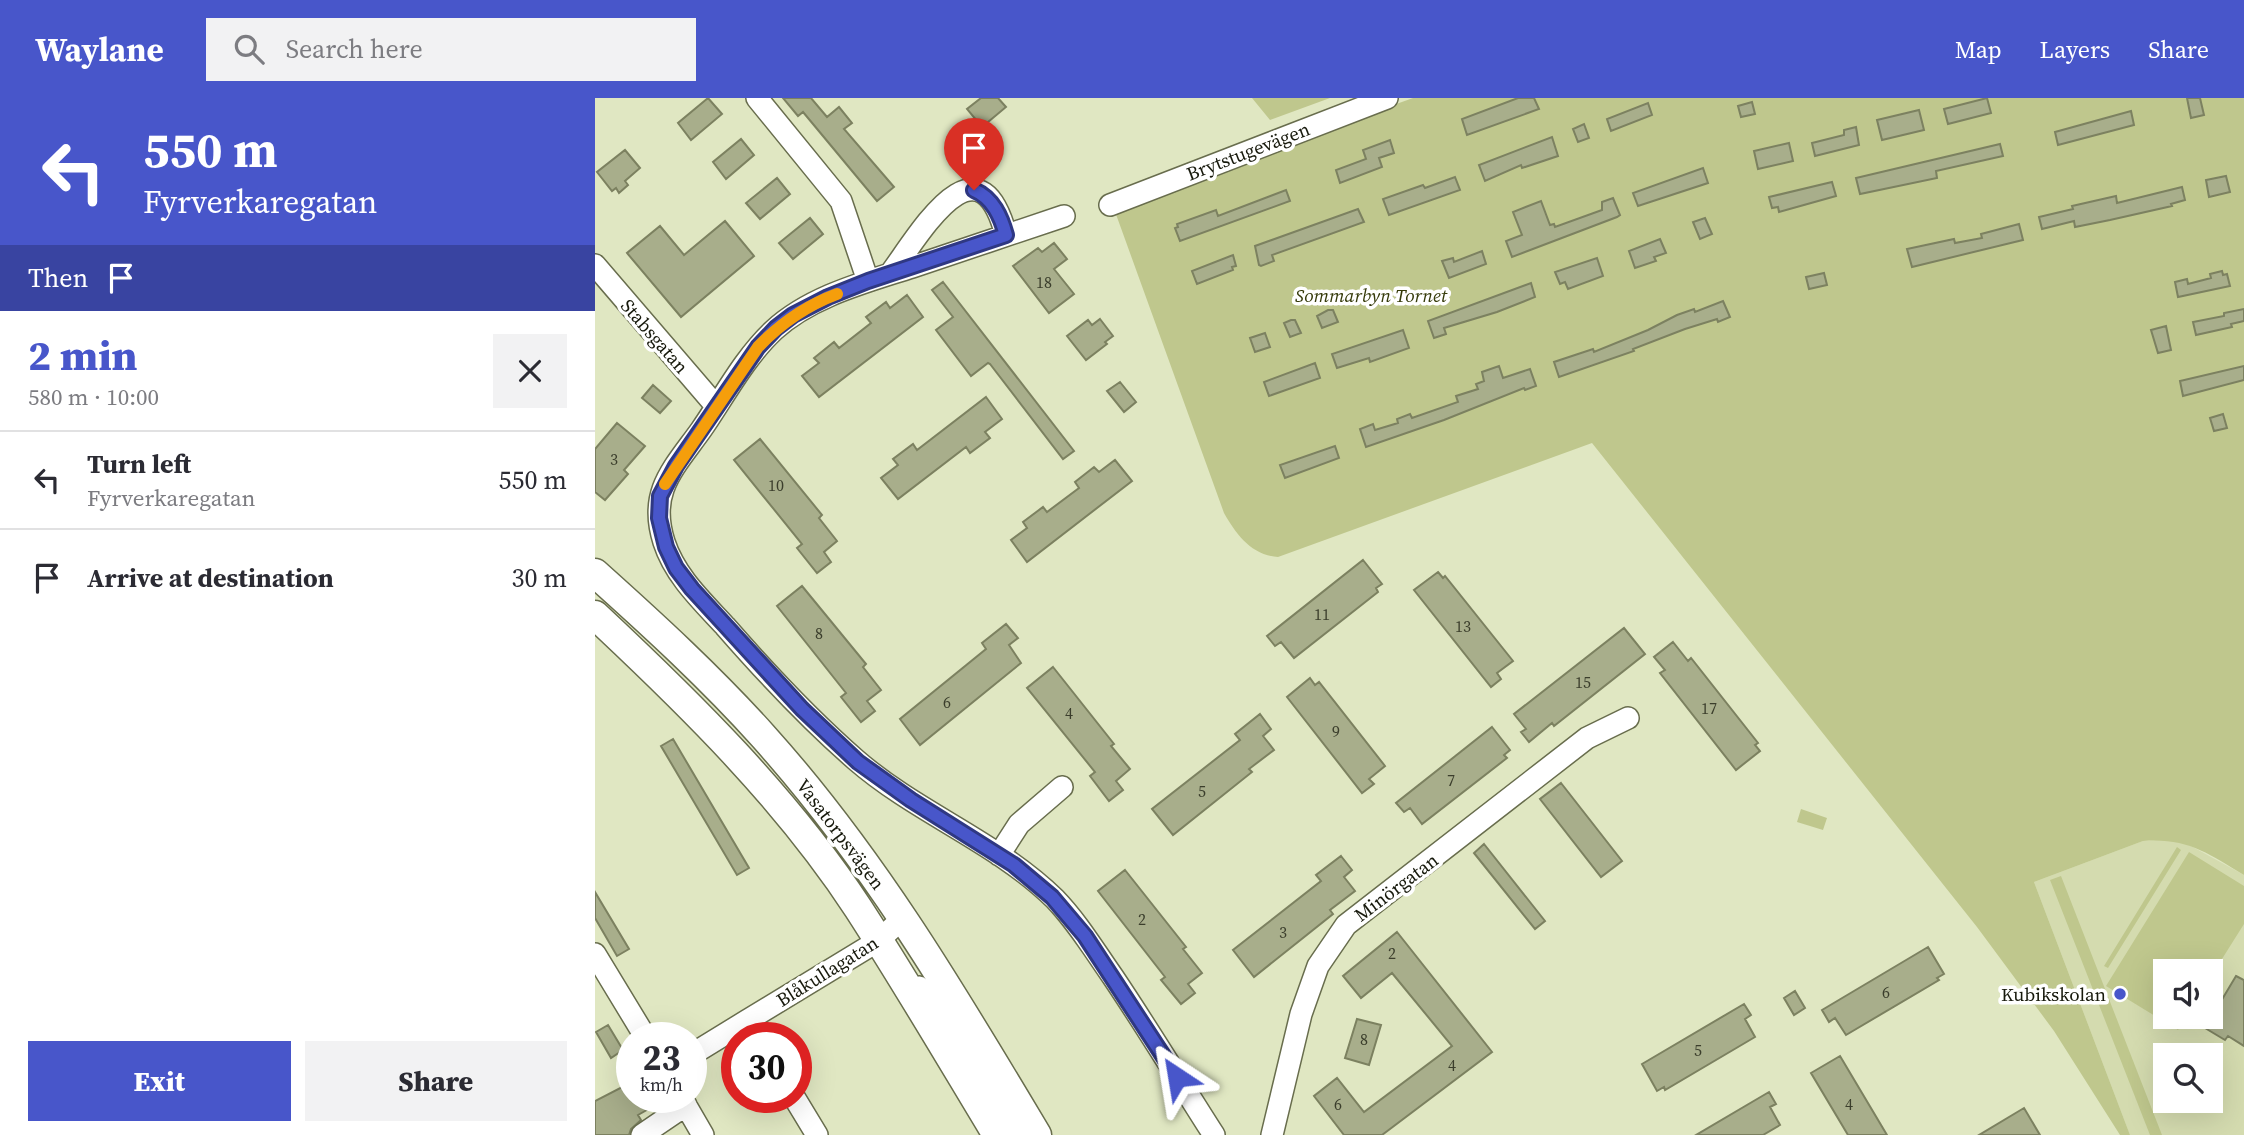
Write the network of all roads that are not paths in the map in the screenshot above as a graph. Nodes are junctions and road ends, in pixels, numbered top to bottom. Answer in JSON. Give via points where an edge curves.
{"nodes":[{"id":1,"x":757,"y":98,"type":"edge"},
{"id":2,"x":1387,"y":98,"type":"edge"},
{"id":3,"x":1109,"y":205,"type":"dead end"},
{"id":4,"x":1064,"y":216,"type":"dead end"},
{"id":5,"x":1006,"y":235,"type":"junction"},
{"id":6,"x":595,"y":265,"type":"edge"},
{"id":7,"x":890,"y":274,"type":"junction"},
{"id":8,"x":868,"y":281,"type":"junction"},
{"id":9,"x":716,"y":406,"type":"junction"},
{"id":10,"x":595,"y":573,"type":"edge"},
{"id":11,"x":595,"y":615,"type":"edge"},
{"id":12,"x":1628,"y":718,"type":"dead end"},
{"id":13,"x":1062,"y":787,"type":"dead end"},
{"id":14,"x":999,"y":856,"type":"junction"},
{"id":15,"x":903,"y":918,"type":"junction"},
{"id":16,"x":878,"y":941,"type":"junction"},
{"id":17,"x":595,"y":954,"type":"edge"},
{"id":18,"x":636,"y":1022,"type":"edge"},
{"id":19,"x":763,"y":1022,"type":"edge"},
{"id":20,"x":972,"y":1026,"type":"junction"},
{"id":21,"x":996,"y":1094,"type":"junction"},
{"id":22,"x":669,"y":1113,"type":"edge"},
{"id":23,"x":691,"y":1113,"type":"edge"},
{"id":24,"x":804,"y":1113,"type":"edge"},
{"id":25,"x":642,"y":1135,"type":"edge"},
{"id":26,"x":703,"y":1135,"type":"edge"},
{"id":27,"x":817,"y":1135,"type":"edge"},
{"id":28,"x":997,"y":1135,"type":"edge"},
{"id":29,"x":1020,"y":1135,"type":"edge"},
{"id":30,"x":1037,"y":1135,"type":"edge"},
{"id":31,"x":1214,"y":1135,"type":"edge"},
{"id":32,"x":1272,"y":1135,"type":"edge"}],
"edges":[{"from":1,"to":8,"type":"street","via":[[841,201]]},
{"from":2,"to":3,"type":"street","name":"Brytstugevägen"},
{"from":4,"to":5,"type":"street"},
{"from":5,"to":7,"type":"street"},
{"from":5,"to":7,"type":"street","via":[[1002,220],[984,195],[961,191],[941,206]]},
{"from":6,"to":9,"type":"street","name":"Stabsgatan"},
{"from":7,"to":8,"type":"street"},
{"from":8,"to":9,"type":"street","via":[[804,309],[776,328]]},
{"from":9,"to":14,"type":"street","via":[[660,496],[663,538],[676,568],[754,659],[858,762]]},
{"from":10,"to":15,"type":"main road","name":"Vasatorpsvägen","via":[[763,735],[854,848]]},
{"from":11,"to":16,"type":"main road","name":"Vasatorpsvägen","via":[[738,756],[828,867]]},
{"from":12,"to":32,"type":"street","name":"Minörgatan","via":[[1587,738],[1346,925],[1318,966],[1309,990]]},
{"from":13,"to":14,"type":"street","via":[[1019,824]]},
{"from":14,"to":31,"type":"street","via":[[1040,887],[1076,923]]},
{"from":15,"to":16,"type":"street","name":"Blåkullagatan"},
{"from":15,"to":20,"type":"main road","name":"Vasatorpsvägen"},
{"from":16,"to":19,"type":"street","name":"Blåkullagatan"},
{"from":16,"to":21,"type":"street","via":[[959,1032]]},
{"from":16,"to":28,"type":"main road","name":"Vasatorpsvägen"},
{"from":17,"to":18,"type":"street"},
{"from":20,"to":21,"type":"street"},
{"from":20,"to":30,"type":"main road","name":"Vasatorpsvägen"},
{"from":21,"to":29,"type":"street"},
{"from":22,"to":25,"type":"street"},
{"from":23,"to":26,"type":"street"},
{"from":24,"to":27,"type":"street"}]}
